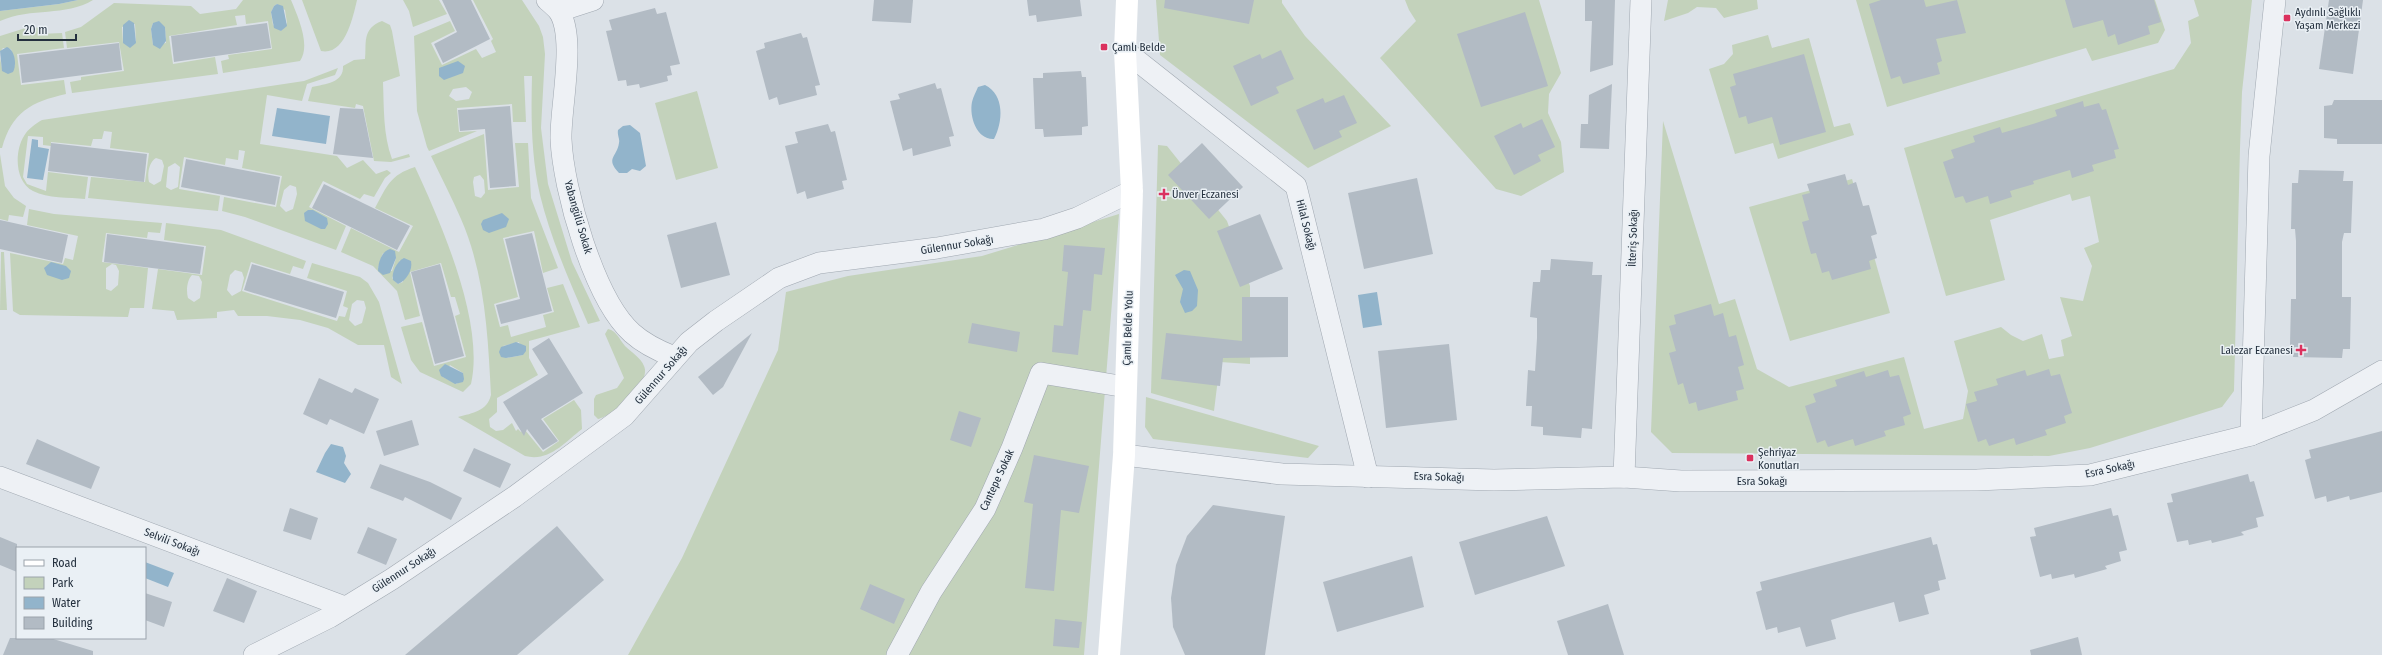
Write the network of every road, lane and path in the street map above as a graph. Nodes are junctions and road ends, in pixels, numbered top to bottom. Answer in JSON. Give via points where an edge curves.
{"nodes":[{"id":1,"x":593,"y":0,"type":"edge"},
{"id":2,"x":1127,"y":0,"type":"edge"},
{"id":3,"x":1641,"y":0,"type":"edge"},
{"id":4,"x":2275,"y":0,"type":"edge"},
{"id":5,"x":553,"y":6,"type":"edge"},
{"id":6,"x":1125,"y":51,"type":"junction"},
{"id":7,"x":1132,"y":191,"type":"junction"},
{"id":8,"x":674,"y":357,"type":"junction"},
{"id":9,"x":2382,"y":371,"type":"edge"},
{"id":10,"x":1126,"y":387,"type":"junction"},
{"id":11,"x":2251,"y":435,"type":"junction"},
{"id":12,"x":1124,"y":455,"type":"junction"},
{"id":13,"x":1368,"y":476,"type":"junction"},
{"id":14,"x":0,"y":477,"type":"edge"},
{"id":15,"x":1624,"y":477,"type":"junction"},
{"id":16,"x":345,"y":607,"type":"junction"},
{"id":17,"x":254,"y":655,"type":"edge"},
{"id":18,"x":897,"y":655,"type":"edge"},
{"id":19,"x":1109,"y":655,"type":"edge"}],
"edges":[{"from":1,"to":5,"type":"street"},
{"from":2,"to":6,"type":"street","name":"Çamlı Belde Yolu"},
{"from":3,"to":15,"type":"street","name":"İlteriş Sokağı"},
{"from":4,"to":11,"type":"street","via":[[2258,156]]},
{"from":5,"to":8,"type":"street","name":"Yabangülü Sokak","via":[[566,30],[562,139],[567,184],[580,230],[595,271],[620,321],[642,341]]},
{"from":6,"to":7,"type":"street","name":"Çamlı Belde Yolu"},
{"from":6,"to":13,"type":"street","name":"Hilal Sokağı","via":[[1296,186]]},
{"from":7,"to":8,"type":"street","name":"Gülennur Sokağı","via":[[1077,218],[1044,229],[937,248],[844,259],[801,269],[755,293],[716,320]]},
{"from":7,"to":10,"type":"street","name":"Çamlı Belde Yolu"},
{"from":8,"to":16,"type":"street","name":"Gülennur Sokağı","via":[[634,407],[602,432],[447,542]]},
{"from":9,"to":11,"type":"street","name":"Esra Sokağı","via":[[2314,410]]},
{"from":10,"to":12,"type":"street","name":"Çamlı Belde Yolu"},
{"from":10,"to":18,"type":"street","name":"Cantepe Sokak","via":[[1042,373],[985,509],[931,592]]},
{"from":11,"to":15,"type":"street","name":"Esra Sokağı","via":[[2090,476],[1977,480],[1681,481]]},
{"from":12,"to":13,"type":"street","name":"Esra Sokağı","via":[[1282,474]]},
{"from":12,"to":19,"type":"street","name":"Çamlı Belde Yolu"},
{"from":13,"to":15,"type":"street","name":"Esra Sokağı","via":[[1432,476],[1494,480]]},
{"from":14,"to":16,"type":"street","name":"Selvili Sokağı"},
{"from":16,"to":17,"type":"street","name":"Gülennur Sokağı"}]}
